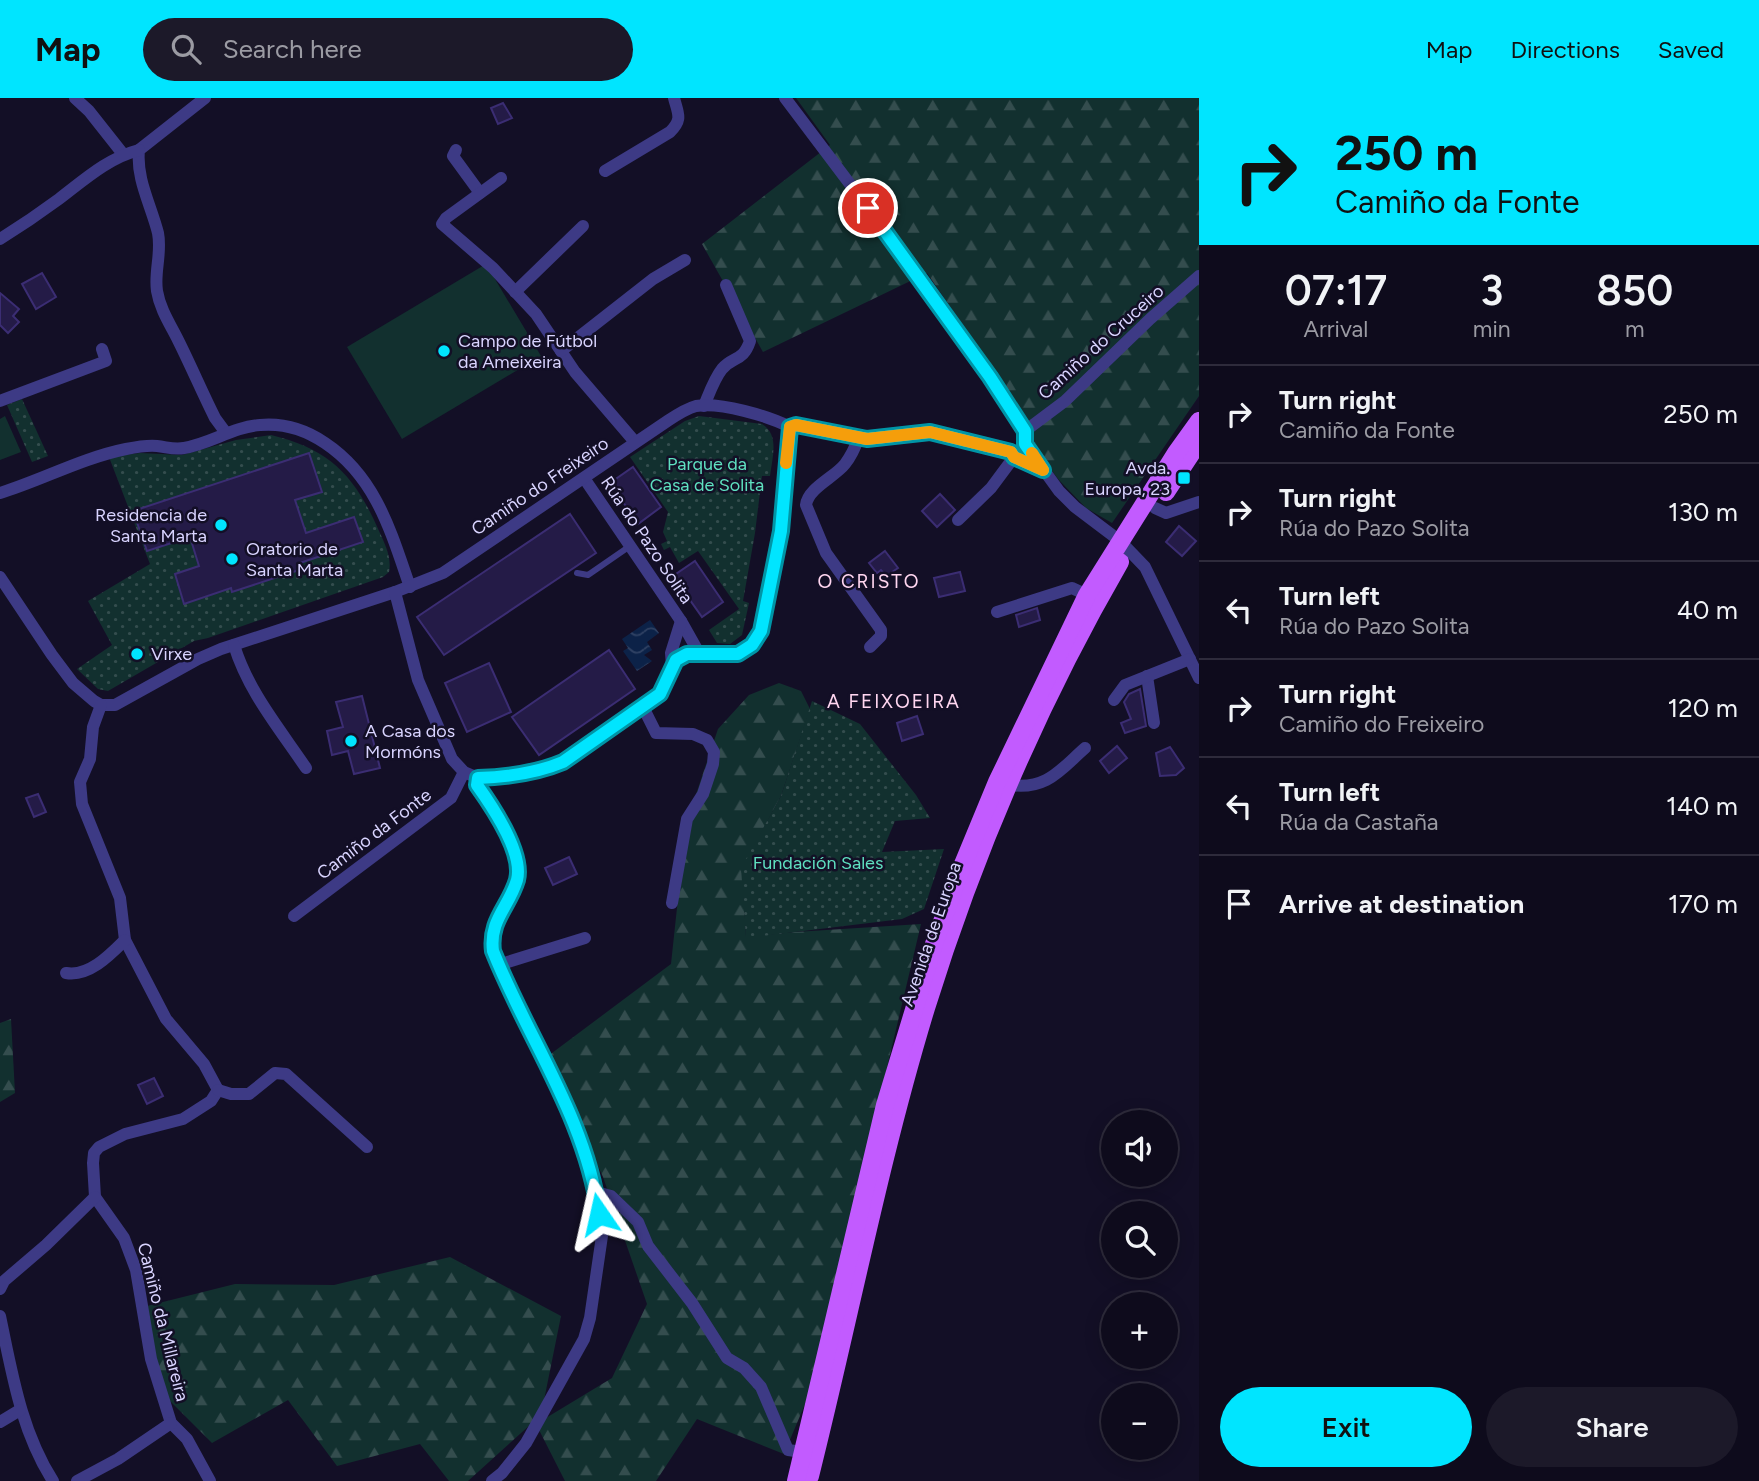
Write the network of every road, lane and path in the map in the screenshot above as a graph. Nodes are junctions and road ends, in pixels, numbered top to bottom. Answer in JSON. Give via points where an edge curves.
{"nodes":[{"id":1,"x":75,"y":98,"type":"edge"},
{"id":2,"x":205,"y":98,"type":"edge"},
{"id":3,"x":674,"y":98,"type":"edge"},
{"id":4,"x":785,"y":98,"type":"edge"},
{"id":5,"x":139,"y":150,"type":"junction"},
{"id":6,"x":456,"y":150,"type":"dead end"},
{"id":7,"x":123,"y":154,"type":"junction"},
{"id":8,"x":605,"y":171,"type":"dead end"},
{"id":9,"x":501,"y":178,"type":"dead end"},
{"id":10,"x":480,"y":193,"type":"junction"},
{"id":11,"x":583,"y":226,"type":"dead end"},
{"id":12,"x":0,"y":239,"type":"edge"},
{"id":13,"x":685,"y":260,"type":"dead end"},
{"id":14,"x":1199,"y":276,"type":"edge"},
{"id":15,"x":726,"y":285,"type":"dead end"},
{"id":16,"x":515,"y":292,"type":"junction"},
{"id":17,"x":102,"y":349,"type":"dead end"},
{"id":18,"x":561,"y":351,"type":"junction"},
{"id":19,"x":0,"y":401,"type":"edge"},
{"id":20,"x":704,"y":406,"type":"junction"},
{"id":21,"x":1199,"y":421,"type":"edge"},
{"id":22,"x":790,"y":427,"type":"junction"},
{"id":23,"x":226,"y":433,"type":"junction"},
{"id":24,"x":1025,"y":437,"type":"junction"},
{"id":25,"x":858,"y":439,"type":"junction"},
{"id":26,"x":635,"y":442,"type":"junction"},
{"id":27,"x":1199,"y":442,"type":"edge"},
{"id":28,"x":1013,"y":454,"type":"junction"},
{"id":29,"x":1043,"y":470,"type":"junction"},
{"id":30,"x":584,"y":478,"type":"junction"},
{"id":31,"x":0,"y":493,"type":"edge"},
{"id":32,"x":1199,"y":502,"type":"edge"},
{"id":33,"x":1155,"y":508,"type":"junction"},
{"id":34,"x":958,"y":520,"type":"dead end"},
{"id":35,"x":1124,"y":545,"type":"junction"},
{"id":36,"x":630,"y":546,"type":"junction"},
{"id":37,"x":577,"y":573,"type":"dead end"},
{"id":38,"x":0,"y":577,"type":"edge"},
{"id":39,"x":410,"y":587,"type":"junction"},
{"id":40,"x":395,"y":592,"type":"junction"},
{"id":41,"x":1087,"y":595,"type":"junction"},
{"id":42,"x":997,"y":612,"type":"dead end"},
{"id":43,"x":681,"y":621,"type":"junction"},
{"id":44,"x":234,"y":645,"type":"junction"},
{"id":45,"x":870,"y":647,"type":"dead end"},
{"id":46,"x":693,"y":653,"type":"junction"},
{"id":47,"x":1191,"y":659,"type":"junction"},
{"id":48,"x":671,"y":666,"type":"junction"},
{"id":49,"x":1147,"y":676,"type":"junction"},
{"id":50,"x":1199,"y":678,"type":"edge"},
{"id":51,"x":1114,"y":700,"type":"dead end"},
{"id":52,"x":101,"y":705,"type":"junction"},
{"id":53,"x":643,"y":707,"type":"junction"},
{"id":54,"x":1154,"y":723,"type":"dead end"},
{"id":55,"x":1085,"y":748,"type":"dead end"},
{"id":56,"x":306,"y":768,"type":"dead end"},
{"id":57,"x":464,"y":772,"type":"junction"},
{"id":58,"x":478,"y":778,"type":"junction"},
{"id":59,"x":1010,"y":785,"type":"junction"},
{"id":60,"x":672,"y":903,"type":"dead end"},
{"id":61,"x":294,"y":916,"type":"dead end"},
{"id":62,"x":585,"y":938,"type":"dead end"},
{"id":63,"x":125,"y":940,"type":"junction"},
{"id":64,"x":498,"y":965,"type":"junction"},
{"id":65,"x":66,"y":974,"type":"dead end"},
{"id":66,"x":218,"y":1090,"type":"junction"},
{"id":67,"x":367,"y":1147,"type":"dead end"},
{"id":68,"x":596,"y":1192,"type":"junction"},
{"id":69,"x":95,"y":1196,"type":"junction"},
{"id":70,"x":0,"y":1289,"type":"edge"},
{"id":71,"x":0,"y":1316,"type":"edge"},
{"id":72,"x":20,"y":1410,"type":"junction"},
{"id":73,"x":0,"y":1422,"type":"edge"},
{"id":74,"x":171,"y":1423,"type":"junction"},
{"id":75,"x":803,"y":1452,"type":"junction"},
{"id":76,"x":52,"y":1481,"type":"edge"},
{"id":77,"x":77,"y":1481,"type":"edge"},
{"id":78,"x":210,"y":1481,"type":"edge"},
{"id":79,"x":492,"y":1481,"type":"edge"},
{"id":80,"x":796,"y":1481,"type":"edge"},
{"id":81,"x":809,"y":1481,"type":"edge"}],
"edges":[{"from":1,"to":7,"type":"street"},
{"from":2,"to":5,"type":"street"},
{"from":3,"to":8,"type":"street","via":[[679,119],[670,132]]},
{"from":4,"to":24,"type":"street","via":[[917,273]]},
{"from":5,"to":7,"type":"street"},
{"from":5,"to":23,"type":"street","via":[[141,179],[158,234],[157,292]]},
{"from":6,"to":10,"type":"street","via":[[453,156]]},
{"from":7,"to":12,"type":"street"},
{"from":9,"to":10,"type":"street"},
{"from":10,"to":16,"type":"street","via":[[442,224]]},
{"from":11,"to":16,"type":"street"},
{"from":13,"to":18,"type":"street","via":[[653,279]]},
{"from":14,"to":24,"type":"street","name":"Camiño do Cruceiro"},
{"from":15,"to":20,"type":"street","via":[[750,341],[738,359],[723,367]]},
{"from":16,"to":18,"type":"street"},
{"from":17,"to":19,"type":"street","via":[[106,361]]},
{"from":18,"to":26,"type":"street"},
{"from":20,"to":22,"type":"street","name":"Camiño do Freixeiro","via":[[773,418]]},
{"from":20,"to":26,"type":"street","name":"Camiño do Freixeiro","via":[[680,413]]},
{"from":21,"to":35,"type":"main road","name":"Avenida de Europa","via":[[1175,453]]},
{"from":22,"to":25,"type":"street","name":"Camiño do Freixeiro"},
{"from":22,"to":46,"type":"street","via":[[781,531],[761,631],[752,645],[738,654]]},
{"from":23,"to":31,"type":"street","via":[[183,449],[140,446],[113,452]]},
{"from":23,"to":39,"type":"street","via":[[259,425],[288,426],[341,453],[377,499]]},
{"from":24,"to":28,"type":"street","name":"Camiño do Cruceiro"},
{"from":24,"to":29,"type":"street"},
{"from":25,"to":28,"type":"street","name":"Camiño do Freixeiro","via":[[930,432]]},
{"from":25,"to":45,"type":"street","via":[[844,466],[808,497],[806,505],[826,553],[881,630]]},
{"from":26,"to":30,"type":"street","name":"Camiño do Freixeiro"},
{"from":27,"to":33,"type":"main road","name":"Avenida de Europa"},
{"from":28,"to":29,"type":"street","name":"Camiño do Freixeiro"},
{"from":28,"to":34,"type":"street","via":[[991,488]]},
{"from":29,"to":35,"type":"street","via":[[1074,507]]},
{"from":30,"to":36,"type":"street","name":"Rúa do Pazo Solita"},
{"from":30,"to":39,"type":"street","name":"Camiño do Freixeiro","via":[[443,573]]},
{"from":32,"to":33,"type":"street","via":[[1166,513]]},
{"from":33,"to":35,"type":"main road","name":"Avenida de Europa"},
{"from":35,"to":41,"type":"main road","name":"Avenida de Europa"},
{"from":35,"to":47,"type":"street","via":[[1152,578]]},
{"from":35,"to":59,"type":"main road","name":"Avenida de Europa"},
{"from":36,"to":37,"type":"lane","via":[[588,575]]},
{"from":36,"to":43,"type":"street","name":"Rúa do Pazo Solita"},
{"from":38,"to":52,"type":"street","via":[[73,682]]},
{"from":39,"to":40,"type":"street","name":"Camiño do Freixeiro"},
{"from":40,"to":44,"type":"street","name":"Camiño do Freixeiro"},
{"from":40,"to":57,"type":"street","via":[[418,680],[453,759]]},
{"from":41,"to":42,"type":"street","via":[[1072,588]]},
{"from":41,"to":75,"type":"main road","name":"Avenida de Europa","via":[[997,782],[934,944],[885,1105]]},
{"from":43,"to":46,"type":"street","name":"Rúa do Pazo Solita"},
{"from":43,"to":48,"type":"street","name":"Rúa do Pazo Solita"},
{"from":44,"to":52,"type":"street","name":"Camiño do Freixeiro","via":[[198,659],[115,705]]},
{"from":44,"to":56,"type":"street","via":[[263,707]]},
{"from":46,"to":48,"type":"street"},
{"from":47,"to":49,"type":"street"},
{"from":47,"to":50,"type":"street"},
{"from":48,"to":53,"type":"street","via":[[660,694]]},
{"from":49,"to":51,"type":"street","via":[[1125,685]]},
{"from":49,"to":54,"type":"street"},
{"from":52,"to":63,"type":"street","via":[[80,782],[82,804],[120,898]]},
{"from":53,"to":58,"type":"street","via":[[563,762]]},
{"from":53,"to":60,"type":"street","via":[[656,733],[694,734],[707,740],[714,752],[703,794],[686,824]]},
{"from":55,"to":59,"type":"street","via":[[1049,780],[1036,786]]},
{"from":57,"to":58,"type":"street"},
{"from":57,"to":61,"type":"street","name":"Camiño da Fonte","via":[[451,798]]},
{"from":58,"to":64,"type":"street","via":[[477,785],[502,825],[518,869],[491,940]]},
{"from":59,"to":81,"type":"main road","name":"Avenida de Europa","via":[[988,833],[926,1008]]},
{"from":62,"to":64,"type":"street"},
{"from":63,"to":65,"type":"street","via":[[84,972]]},
{"from":63,"to":66,"type":"street","via":[[166,1019],[204,1064]]},
{"from":64,"to":68,"type":"street","via":[[573,1118]]},
{"from":66,"to":67,"type":"street","via":[[249,1094],[275,1073],[286,1074]]},
{"from":66,"to":69,"type":"street","via":[[211,1101],[183,1119],[125,1134],[99,1147],[93,1163]]},
{"from":68,"to":75,"type":"street","via":[[611,1196],[638,1222],[648,1246],[727,1358],[761,1387],[788,1450]]},
{"from":68,"to":79,"type":"street","via":[[602,1236],[584,1339],[526,1443]]},
{"from":69,"to":70,"type":"street"},
{"from":69,"to":74,"type":"street","name":"Camiño da Millareira","via":[[124,1238],[136,1270],[159,1391]]},
{"from":71,"to":72,"type":"street"},
{"from":72,"to":73,"type":"street"},
{"from":72,"to":76,"type":"street"},
{"from":74,"to":77,"type":"street","name":"Camiño da Millareira"},
{"from":74,"to":78,"type":"street","name":"Camiño da Millareira","via":[[187,1439]]},
{"from":75,"to":80,"type":"main road","name":"Avenida de Europa"}]}
